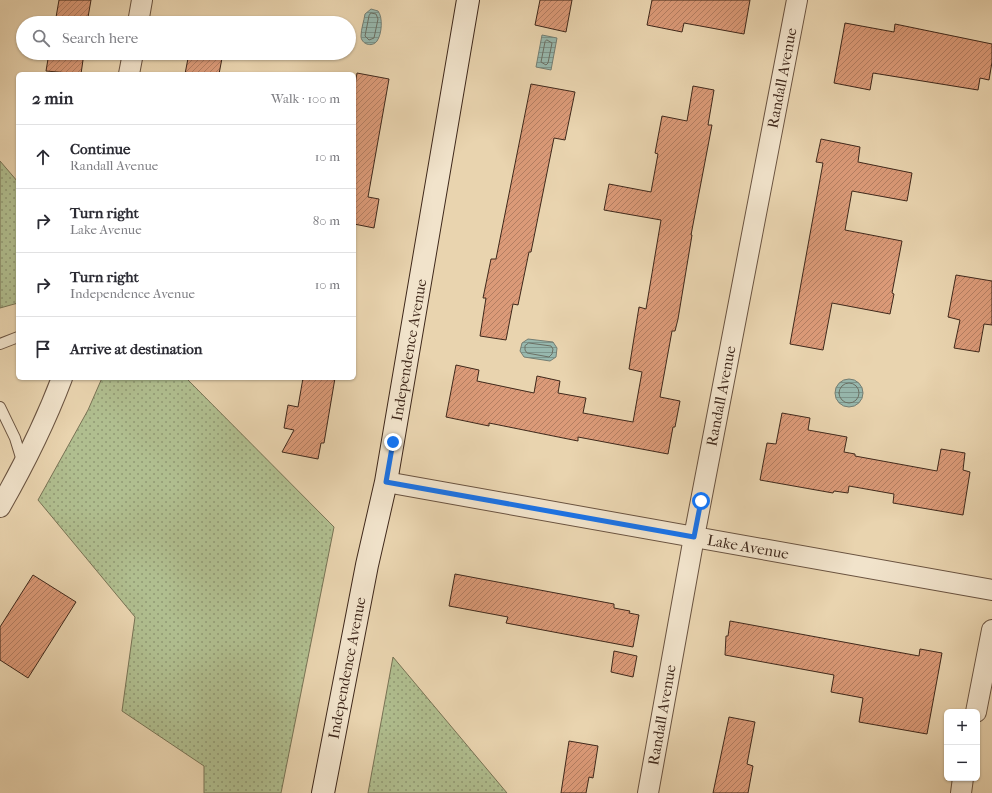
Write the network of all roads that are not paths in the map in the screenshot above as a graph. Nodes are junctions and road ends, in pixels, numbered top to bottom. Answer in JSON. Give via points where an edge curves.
{"nodes":[{"id":1,"x":142,"y":0,"type":"edge"},
{"id":2,"x":468,"y":0,"type":"edge"},
{"id":3,"x":797,"y":0,"type":"edge"},
{"id":4,"x":139,"y":16,"type":"edge"},
{"id":5,"x":131,"y":60,"type":"edge"},
{"id":6,"x":129,"y":72,"type":"edge"},
{"id":7,"x":16,"y":338,"type":"edge"},
{"id":8,"x":0,"y":344,"type":"edge"},
{"id":9,"x":61,"y":380,"type":"edge"},
{"id":10,"x":0,"y":407,"type":"edge"},
{"id":11,"x":23,"y":467,"type":"junction"},
{"id":12,"x":386,"y":482,"type":"junction"},
{"id":13,"x":0,"y":507,"type":"edge"},
{"id":14,"x":694,"y":537,"type":"junction"},
{"id":15,"x":992,"y":590,"type":"edge"},
{"id":16,"x":992,"y":630,"type":"edge"},
{"id":17,"x":977,"y":709,"type":"edge"},
{"id":18,"x":962,"y":781,"type":"edge"},
{"id":19,"x":323,"y":793,"type":"edge"},
{"id":20,"x":648,"y":793,"type":"edge"},
{"id":21,"x":960,"y":793,"type":"edge"}],
"edges":[{"from":1,"to":4,"type":"street"},
{"from":2,"to":12,"type":"street","name":"Independence Avenue"},
{"from":3,"to":14,"type":"street","name":"Randall Avenue"},
{"from":5,"to":6,"type":"street"},
{"from":7,"to":8,"type":"lane"},
{"from":9,"to":11,"type":"street"},
{"from":10,"to":11,"type":"lane","via":[[15,438]]},
{"from":11,"to":13,"type":"street"},
{"from":12,"to":14,"type":"street","name":"Lake Avenue"},
{"from":12,"to":19,"type":"street","name":"Independence Avenue","via":[[367,564]]},
{"from":14,"to":15,"type":"street","name":"Lake Avenue"},
{"from":14,"to":20,"type":"street","name":"Randall Avenue"},
{"from":16,"to":17,"type":"street"},
{"from":18,"to":21,"type":"street"}]}
